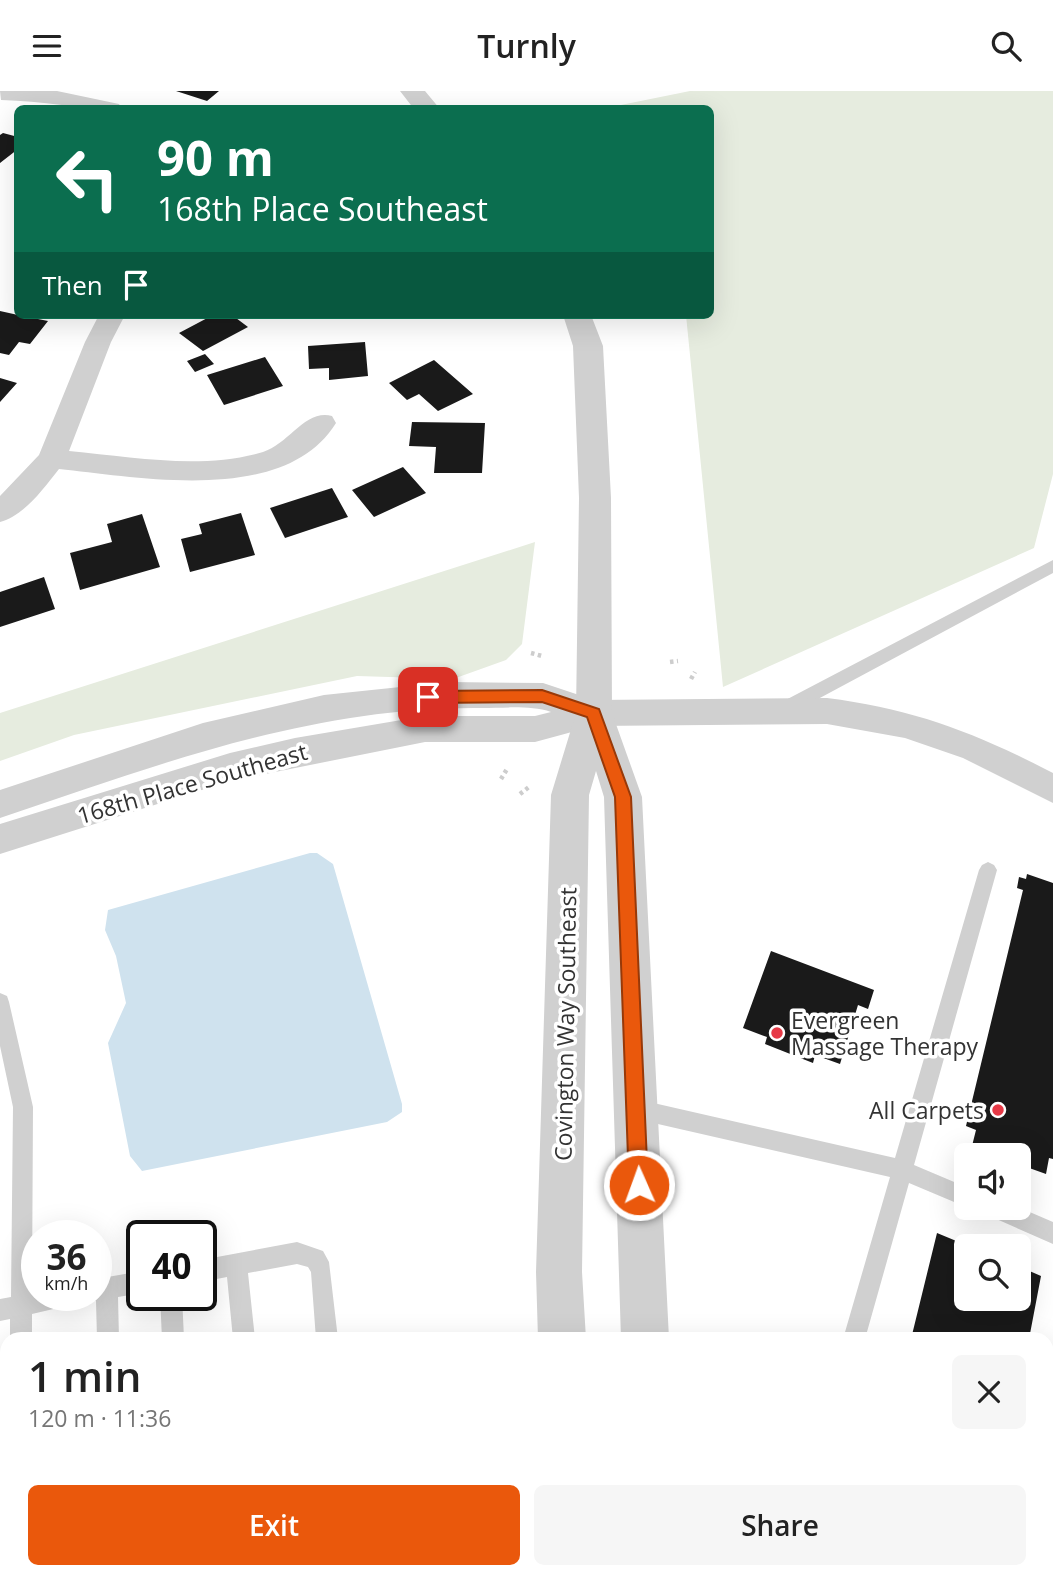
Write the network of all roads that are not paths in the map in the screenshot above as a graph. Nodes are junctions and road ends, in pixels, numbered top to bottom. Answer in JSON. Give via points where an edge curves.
{"nodes":[{"id":1,"x":412,"y":91,"type":"edge"},
{"id":2,"x":1,"y":93,"type":"edge"},
{"id":3,"x":92,"y":105,"type":"edge"},
{"id":4,"x":424,"y":105,"type":"edge"},
{"id":5,"x":109,"y":319,"type":"edge"},
{"id":6,"x":579,"y":319,"type":"edge"},
{"id":7,"x":322,"y":423,"type":"dead end"},
{"id":8,"x":52,"y":459,"type":"junction"},
{"id":9,"x":0,"y":512,"type":"edge"},
{"id":10,"x":1053,"y":566,"type":"edge"},
{"id":11,"x":779,"y":712,"type":"junction"},
{"id":12,"x":594,"y":713,"type":"junction"},
{"id":13,"x":1053,"y":789,"type":"edge"},
{"id":14,"x":0,"y":804,"type":"edge"},
{"id":15,"x":0,"y":839,"type":"edge"},
{"id":16,"x":988,"y":870,"type":"dead end"},
{"id":17,"x":0,"y":1002,"type":"edge"},
{"id":18,"x":635,"y":1109,"type":"junction"},
{"id":19,"x":902,"y":1170,"type":"junction"},
{"id":20,"x":954,"y":1192,"type":"edge"},
{"id":21,"x":22,"y":1220,"type":"edge"},
{"id":22,"x":1022,"y":1220,"type":"edge"},
{"id":23,"x":1053,"y":1233,"type":"edge"},
{"id":24,"x":237,"y":1265,"type":"junction"},
{"id":25,"x":217,"y":1268,"type":"edge"},
{"id":26,"x":559,"y":1272,"type":"junction"},
{"id":27,"x":21,"y":1304,"type":"edge"},
{"id":28,"x":0,"y":1310,"type":"edge"},
{"id":29,"x":22,"y":1311,"type":"edge"},
{"id":30,"x":105,"y":1311,"type":"edge"},
{"id":31,"x":172,"y":1311,"type":"edge"},
{"id":32,"x":21,"y":1332,"type":"edge"},
{"id":33,"x":107,"y":1332,"type":"edge"},
{"id":34,"x":173,"y":1332,"type":"edge"},
{"id":35,"x":243,"y":1332,"type":"edge"},
{"id":36,"x":326,"y":1332,"type":"edge"},
{"id":37,"x":562,"y":1332,"type":"edge"},
{"id":38,"x":574,"y":1332,"type":"edge"},
{"id":39,"x":645,"y":1332,"type":"edge"},
{"id":40,"x":856,"y":1332,"type":"edge"}],
"edges":[{"from":1,"to":4,"type":"street"},
{"from":2,"to":3,"type":"street","via":[[45,95]]},
{"from":5,"to":8,"type":"street"},
{"from":6,"to":12,"type":"street","name":"Covington Way Southeast","via":[[589,346],[595,498]]},
{"from":7,"to":8,"type":"street","via":[[298,445],[271,460],[204,470]]},
{"from":8,"to":9,"type":"street"},
{"from":10,"to":11,"type":"lane"},
{"from":11,"to":12,"type":"street","name":"168th Place Southeast"},
{"from":11,"to":13,"type":"street","name":"168th Place Southeast","via":[[827,711],[905,725],[975,748]]},
{"from":12,"to":14,"type":"street","name":"168th Place Southeast","via":[[542,696],[448,695],[324,708],[203,736]]},
{"from":12,"to":15,"type":"street","name":"168th Place Southeast","via":[[535,729],[425,729],[295,751]]},
{"from":12,"to":18,"type":"street","name":"Covington Way Southeast","via":[[623,797]]},
{"from":12,"to":26,"type":"street","name":"Covington Way Southeast","via":[[570,795]]},
{"from":16,"to":19,"type":"lane"},
{"from":17,"to":21,"type":"lane","via":[[23,1107]]},
{"from":18,"to":19,"type":"lane"},
{"from":18,"to":39,"type":"street","name":"Covington Way Southeast"},
{"from":19,"to":20,"type":"lane"},
{"from":19,"to":40,"type":"lane"},
{"from":22,"to":23,"type":"lane"},
{"from":24,"to":25,"type":"lane"},
{"from":24,"to":35,"type":"lane"},
{"from":24,"to":36,"type":"lane","via":[[297,1253],[315,1259],[321,1270]]},
{"from":26,"to":37,"type":"street","name":"Covington Way Southeast"},
{"from":26,"to":38,"type":"street"},
{"from":27,"to":28,"type":"lane"},
{"from":29,"to":32,"type":"lane"},
{"from":30,"to":33,"type":"lane"},
{"from":31,"to":34,"type":"lane"}]}
